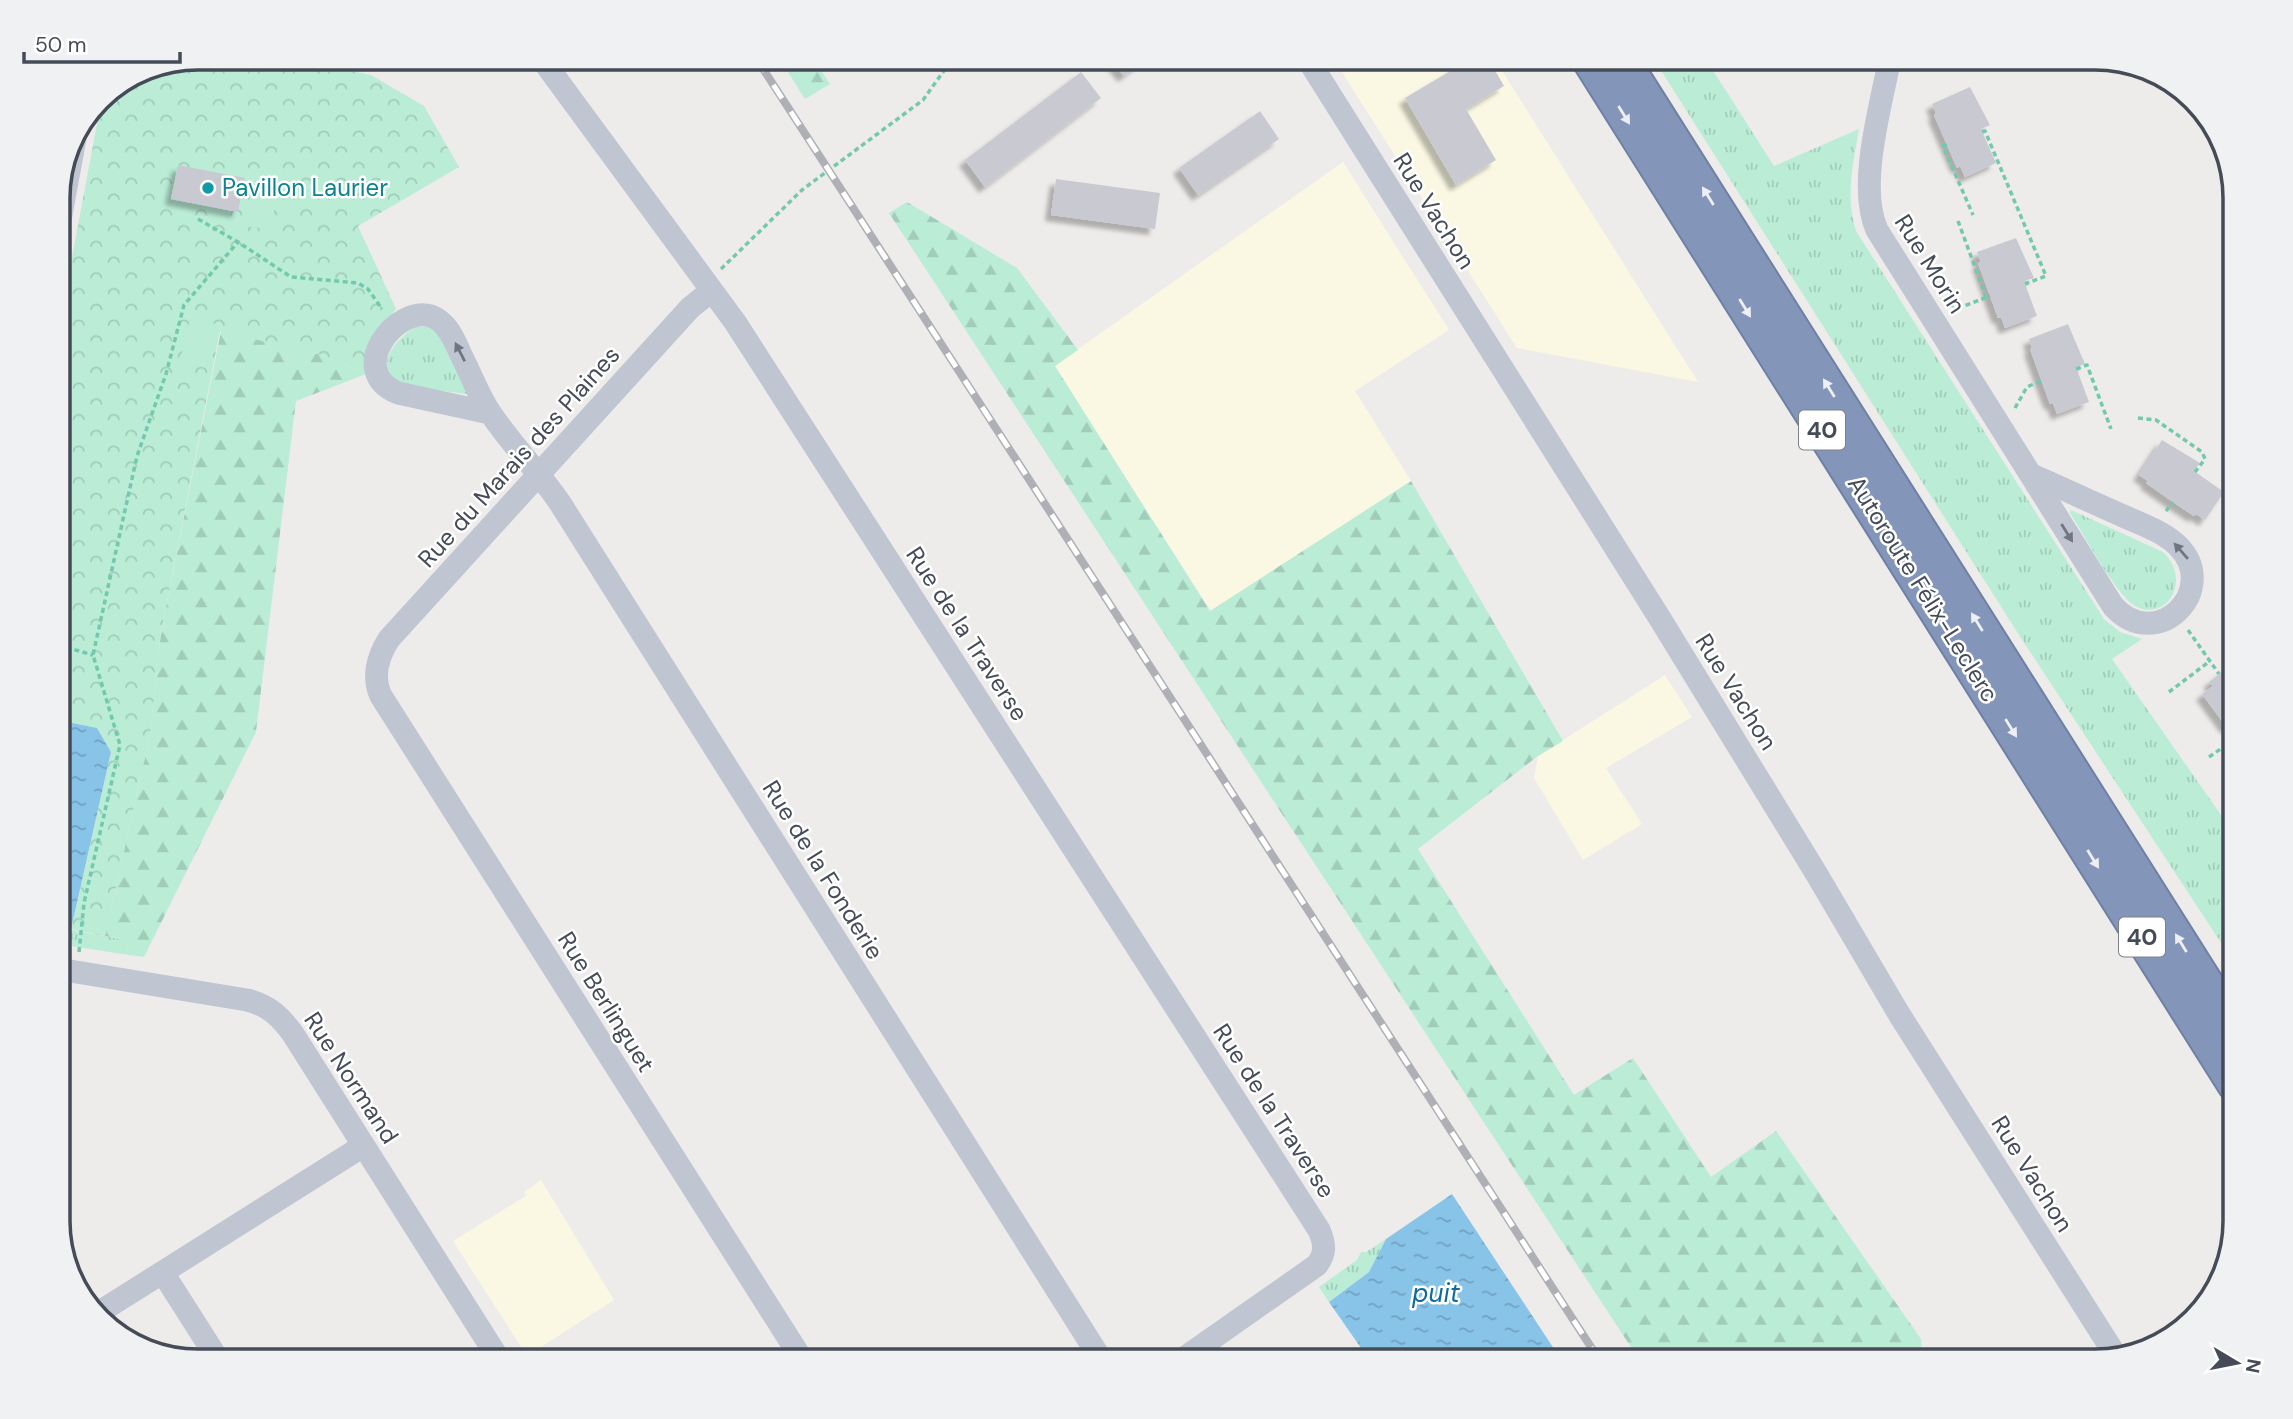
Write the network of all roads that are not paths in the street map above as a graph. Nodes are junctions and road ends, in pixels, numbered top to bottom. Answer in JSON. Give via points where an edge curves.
{"nodes":[{"id":1,"x":550,"y":70,"type":"edge"},
{"id":2,"x":1315,"y":70,"type":"edge"},
{"id":3,"x":1596,"y":70,"type":"edge"},
{"id":4,"x":1629,"y":70,"type":"edge"},
{"id":5,"x":1888,"y":70,"type":"edge"},
{"id":6,"x":711,"y":291,"type":"junction"},
{"id":7,"x":490,"y":413,"type":"junction"},
{"id":8,"x":540,"y":475,"type":"junction"},
{"id":9,"x":2032,"y":475,"type":"junction"},
{"id":10,"x":378,"y":667,"type":"joint"},
{"id":11,"x":70,"y":972,"type":"edge"},
{"id":12,"x":2223,"y":1010,"type":"edge"},
{"id":13,"x":2223,"y":1066,"type":"edge"},
{"id":14,"x":363,"y":1146,"type":"junction"},
{"id":15,"x":163,"y":1273,"type":"junction"},
{"id":16,"x":105,"y":1308,"type":"edge"},
{"id":17,"x":2111,"y":1348,"type":"edge"},
{"id":18,"x":211,"y":1349,"type":"edge"},
{"id":19,"x":492,"y":1349,"type":"edge"},
{"id":20,"x":795,"y":1349,"type":"edge"},
{"id":21,"x":1094,"y":1349,"type":"edge"},
{"id":22,"x":1197,"y":1349,"type":"edge"}],
"edges":[{"from":1,"to":6,"type":"street","name":"Rue de la Traverse"},
{"from":2,"to":17,"type":"street","name":"Rue Vachon"},
{"from":3,"to":13,"type":"highway","name":"Autoroute Félix-Leclerc","number":"40","one_way":true},
{"from":12,"to":4,"type":"highway","name":"Autoroute Félix-Leclerc","number":"40","one_way":true},
{"from":5,"to":9,"type":"street","name":"Rue Morin","via":[[1868,182],[1873,222]]},
{"from":6,"to":8,"type":"street","name":"Rue du Marais des Plaines","via":[[690,308]]},
{"from":6,"to":22,"type":"street","name":"Rue de la Traverse","via":[[1319,1230],[1324,1253],[1310,1271]]},
{"from":7,"to":7,"type":"street","name":"Rue de la Fonderie","one_way":true,"via":[[443,324],[419,315],[403,320],[381,343],[375,367],[384,385],[398,393]]},
{"from":7,"to":8,"type":"street","name":"Rue de la Fonderie"},
{"from":8,"to":10,"type":"street","name":"Rue du Marais des Plaines","via":[[390,639]]},
{"from":8,"to":21,"type":"street","name":"Rue de la Fonderie"},
{"from":9,"to":9,"type":"street","name":"Rue Morin","one_way":true,"via":[[2123,616],[2156,624],[2179,609],[2190,590],[2192,574],[2189,560],[2174,542]]},
{"from":10,"to":20,"type":"street","name":"Rue Berlinguet","via":[[380,696]]},
{"from":11,"to":14,"type":"street","name":"Rue Normand","via":[[213,993],[267,1007],[293,1034]]},
{"from":14,"to":15,"type":"street"},
{"from":14,"to":19,"type":"street","name":"Rue Normand"},
{"from":15,"to":16,"type":"street"},
{"from":15,"to":18,"type":"street"}]}
